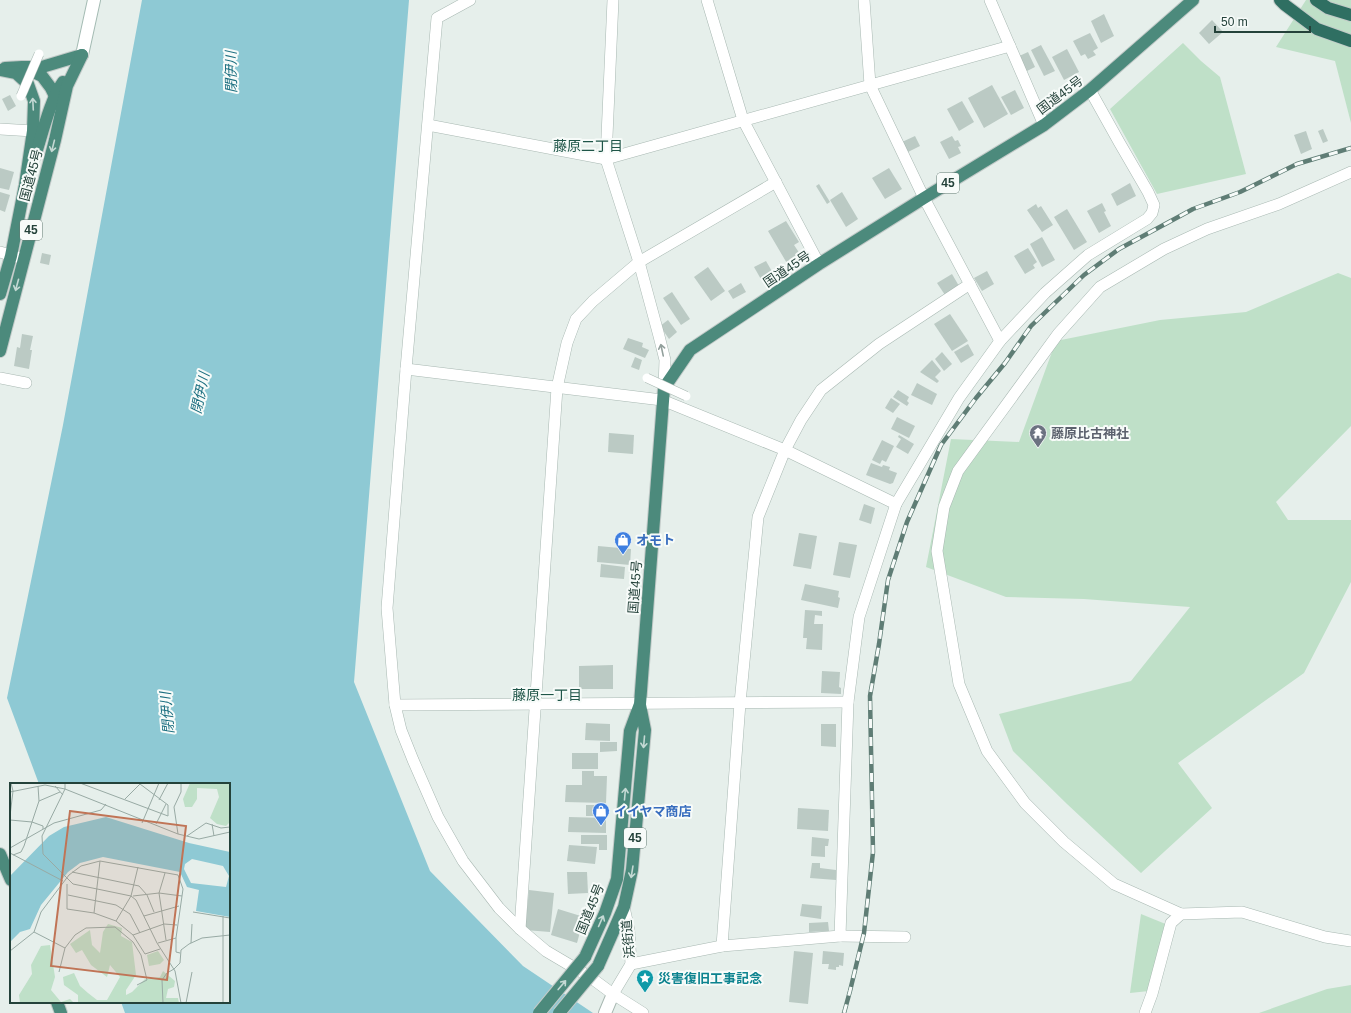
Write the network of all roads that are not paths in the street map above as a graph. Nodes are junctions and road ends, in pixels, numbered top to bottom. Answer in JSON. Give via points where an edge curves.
{"nodes":[{"id":1,"x":94,"y":0,"type":"edge"},
{"id":2,"x":470,"y":0,"type":"edge"},
{"id":3,"x":613,"y":0,"type":"edge"},
{"id":4,"x":707,"y":0,"type":"edge"},
{"id":5,"x":864,"y":0,"type":"edge"},
{"id":6,"x":990,"y":0,"type":"edge"},
{"id":7,"x":1193,"y":0,"type":"edge"},
{"id":8,"x":1280,"y":0,"type":"edge"},
{"id":9,"x":1316,"y":0,"type":"edge"},
{"id":10,"x":1351,"y":15,"type":"edge"},
{"id":11,"x":1351,"y":41,"type":"edge"},
{"id":12,"x":1010,"y":46,"type":"junction"},
{"id":13,"x":39,"y":54,"type":"dead end"},
{"id":14,"x":82,"y":55,"type":"junction"},
{"id":15,"x":22,"y":67,"type":"junction"},
{"id":16,"x":0,"y":70,"type":"edge"},
{"id":17,"x":28,"y":84,"type":"junction"},
{"id":18,"x":870,"y":85,"type":"junction"},
{"id":19,"x":58,"y":90,"type":"junction"},
{"id":20,"x":1090,"y":90,"type":"junction"},
{"id":21,"x":21,"y":96,"type":"dead end"},
{"id":22,"x":743,"y":120,"type":"junction"},
{"id":23,"x":428,"y":125,"type":"junction"},
{"id":24,"x":1044,"y":125,"type":"junction"},
{"id":25,"x":0,"y":129,"type":"edge"},
{"id":26,"x":33,"y":131,"type":"junction"},
{"id":27,"x":606,"y":159,"type":"junction"},
{"id":28,"x":1351,"y":172,"type":"edge"},
{"id":29,"x":776,"y":182,"type":"junction"},
{"id":30,"x":26,"y":184,"type":"junction"},
{"id":31,"x":924,"y":198,"type":"junction"},
{"id":32,"x":5,"y":254,"type":"edge"},
{"id":33,"x":24,"y":259,"type":"junction"},
{"id":34,"x":639,"y":262,"type":"junction"},
{"id":35,"x":819,"y":264,"type":"junction"},
{"id":36,"x":970,"y":284,"type":"junction"},
{"id":37,"x":0,"y":294,"type":"edge"},
{"id":38,"x":1000,"y":341,"type":"junction"},
{"id":39,"x":0,"y":351,"type":"edge"},
{"id":40,"x":406,"y":369,"type":"junction"},
{"id":41,"x":0,"y":378,"type":"edge"},
{"id":42,"x":647,"y":378,"type":"dead end"},
{"id":43,"x":26,"y":383,"type":"dead end"},
{"id":44,"x":557,"y":388,"type":"junction"},
{"id":45,"x":663,"y":394,"type":"junction"},
{"id":46,"x":686,"y":396,"type":"dead end"},
{"id":47,"x":785,"y":450,"type":"junction"},
{"id":48,"x":896,"y":504,"type":"junction"},
{"id":49,"x":848,"y":702,"type":"junction"},
{"id":50,"x":740,"y":703,"type":"junction"},
{"id":51,"x":535,"y":704,"type":"junction"},
{"id":52,"x":640,"y":704,"type":"junction"},
{"id":53,"x":395,"y":705,"type":"junction"},
{"id":54,"x":0,"y":854,"type":"edge"},
{"id":55,"x":10,"y":878,"type":"edge"},
{"id":56,"x":624,"y":907,"type":"junction"},
{"id":57,"x":1182,"y":914,"type":"junction"},
{"id":58,"x":520,"y":929,"type":"junction"},
{"id":59,"x":840,"y":936,"type":"junction"},
{"id":60,"x":905,"y":937,"type":"dead end"},
{"id":61,"x":1351,"y":941,"type":"edge"},
{"id":62,"x":722,"y":946,"type":"junction"},
{"id":63,"x":631,"y":964,"type":"junction"},
{"id":64,"x":613,"y":994,"type":"junction"},
{"id":65,"x":57,"y":1003,"type":"edge"},
{"id":66,"x":61,"y":1013,"type":"edge"},
{"id":67,"x":539,"y":1013,"type":"edge"},
{"id":68,"x":559,"y":1013,"type":"edge"},
{"id":69,"x":605,"y":1013,"type":"edge"},
{"id":70,"x":643,"y":1013,"type":"edge"},
{"id":71,"x":1145,"y":1013,"type":"edge"}],
"edges":[{"from":1,"to":14,"type":"main road"},
{"from":2,"to":23,"type":"street","via":[[437,18]]},
{"from":3,"to":27,"type":"street"},
{"from":4,"to":22,"type":"street"},
{"from":5,"to":18,"type":"street"},
{"from":6,"to":12,"type":"street"},
{"from":7,"to":20,"type":"highway","name":"国道45号","number":"45"},
{"from":8,"to":11,"type":"highway","via":[[1317,29]]},
{"from":9,"to":10,"type":"highway","via":[[1328,8]]},
{"from":12,"to":18,"type":"street"},
{"from":12,"to":24,"type":"street"},
{"from":13,"to":21,"type":"street","bridge":true},
{"from":14,"to":15,"type":"highway","via":[[42,67]]},
{"from":14,"to":19,"type":"highway","number":"45"},
{"from":15,"to":16,"type":"highway"},
{"from":15,"to":19,"type":"highway","via":[[42,76]]},
{"from":16,"to":17,"type":"highway","via":[[16,73]]},
{"from":17,"to":19,"type":"highway"},
{"from":26,"to":17,"type":"highway","name":"国道45号","number":"45","one_way":true,"via":[[34,101]]},
{"from":18,"to":22,"type":"street"},
{"from":18,"to":31,"type":"street"},
{"from":19,"to":30,"type":"highway","number":"45"},
{"from":19,"to":33,"type":"highway","name":"国道45号","number":"45","one_way":true,"via":[[62,108]]},
{"from":20,"to":24,"type":"highway","name":"国道45号","number":"45"},
{"from":20,"to":38,"type":"street","via":[[1148,192],[1154,205],[1152,213],[1088,255],[1045,293]]},
{"from":22,"to":27,"type":"street"},
{"from":22,"to":29,"type":"street"},
{"from":23,"to":27,"type":"street"},
{"from":23,"to":40,"type":"street"},
{"from":24,"to":31,"type":"highway","name":"国道45号","number":"45"},
{"from":25,"to":26,"type":"street"},
{"from":26,"to":30,"type":"highway","name":"国道45号","number":"45"},
{"from":27,"to":34,"type":"street"},
{"from":28,"to":57,"type":"street","via":[[1279,204],[1207,229],[1164,249],[1100,287],[1058,334],[958,471],[944,507],[937,551],[959,684],[987,751],[1026,803],[1064,842],[1114,884]]},
{"from":29,"to":34,"type":"street"},
{"from":29,"to":35,"type":"street"},
{"from":30,"to":32,"type":"highway","name":"国道45号","number":"45"},
{"from":31,"to":35,"type":"highway","name":"国道45号","number":"45"},
{"from":31,"to":36,"type":"street"},
{"from":32,"to":33,"type":"street"},
{"from":32,"to":37,"type":"highway","name":"国道45号","number":"45"},
{"from":33,"to":39,"type":"highway","name":"国道45号","number":"45","one_way":true},
{"from":34,"to":44,"type":"street","via":[[592,301],[576,319],[567,343]]},
{"from":45,"to":34,"type":"street","one_way":true,"via":[[665,360]]},
{"from":35,"to":45,"type":"highway","name":"国道45号","number":"45","via":[[690,350]]},
{"from":36,"to":38,"type":"street"},
{"from":36,"to":47,"type":"street","via":[[879,344],[821,390]]},
{"from":38,"to":48,"type":"street","via":[[959,398]]},
{"from":40,"to":44,"type":"street"},
{"from":40,"to":53,"type":"street","via":[[387,608]]},
{"from":41,"to":43,"type":"street"},
{"from":42,"to":46,"type":"street","bridge":true},
{"from":44,"to":45,"type":"street"},
{"from":44,"to":51,"type":"street"},
{"from":45,"to":47,"type":"street"},
{"from":45,"to":52,"type":"highway","name":"国道45号","number":"45"},
{"from":47,"to":48,"type":"street"},
{"from":47,"to":50,"type":"street","via":[[758,517]]},
{"from":48,"to":49,"type":"street","via":[[859,617]]},
{"from":49,"to":50,"type":"street"},
{"from":49,"to":59,"type":"street"},
{"from":50,"to":52,"type":"street"},
{"from":50,"to":62,"type":"street"},
{"from":51,"to":52,"type":"street"},
{"from":51,"to":53,"type":"street"},
{"from":51,"to":58,"type":"street"},
{"from":52,"to":56,"type":"highway","name":"国道45号","number":"45","one_way":true,"via":[[645,730],[632,870]]},
{"from":67,"to":52,"type":"highway","name":"国道45号","number":"45","one_way":true,"bridge":true,"via":[[586,957],[617,878],[630,731]]},
{"from":53,"to":58,"type":"street","via":[[403,736],[438,817],[463,861],[499,908]]},
{"from":54,"to":55,"type":"highway"},
{"from":56,"to":63,"type":"street","name":"浜街道","via":[[629,930]]},
{"from":56,"to":68,"type":"highway","name":"国道45号","number":"45","bridge":true,"via":[[598,966]]},
{"from":57,"to":61,"type":"street","via":[[1242,912],[1325,937]]},
{"from":57,"to":71,"type":"street","via":[[1171,922]]},
{"from":58,"to":64,"type":"street","via":[[546,951]]},
{"from":59,"to":60,"type":"street"},
{"from":59,"to":62,"type":"street"},
{"from":62,"to":63,"type":"street"},
{"from":63,"to":64,"type":"street","name":"浜街道"},
{"from":64,"to":69,"type":"main road","name":"浜街道"},
{"from":64,"to":70,"type":"street"},
{"from":65,"to":66,"type":"highway"}]}
